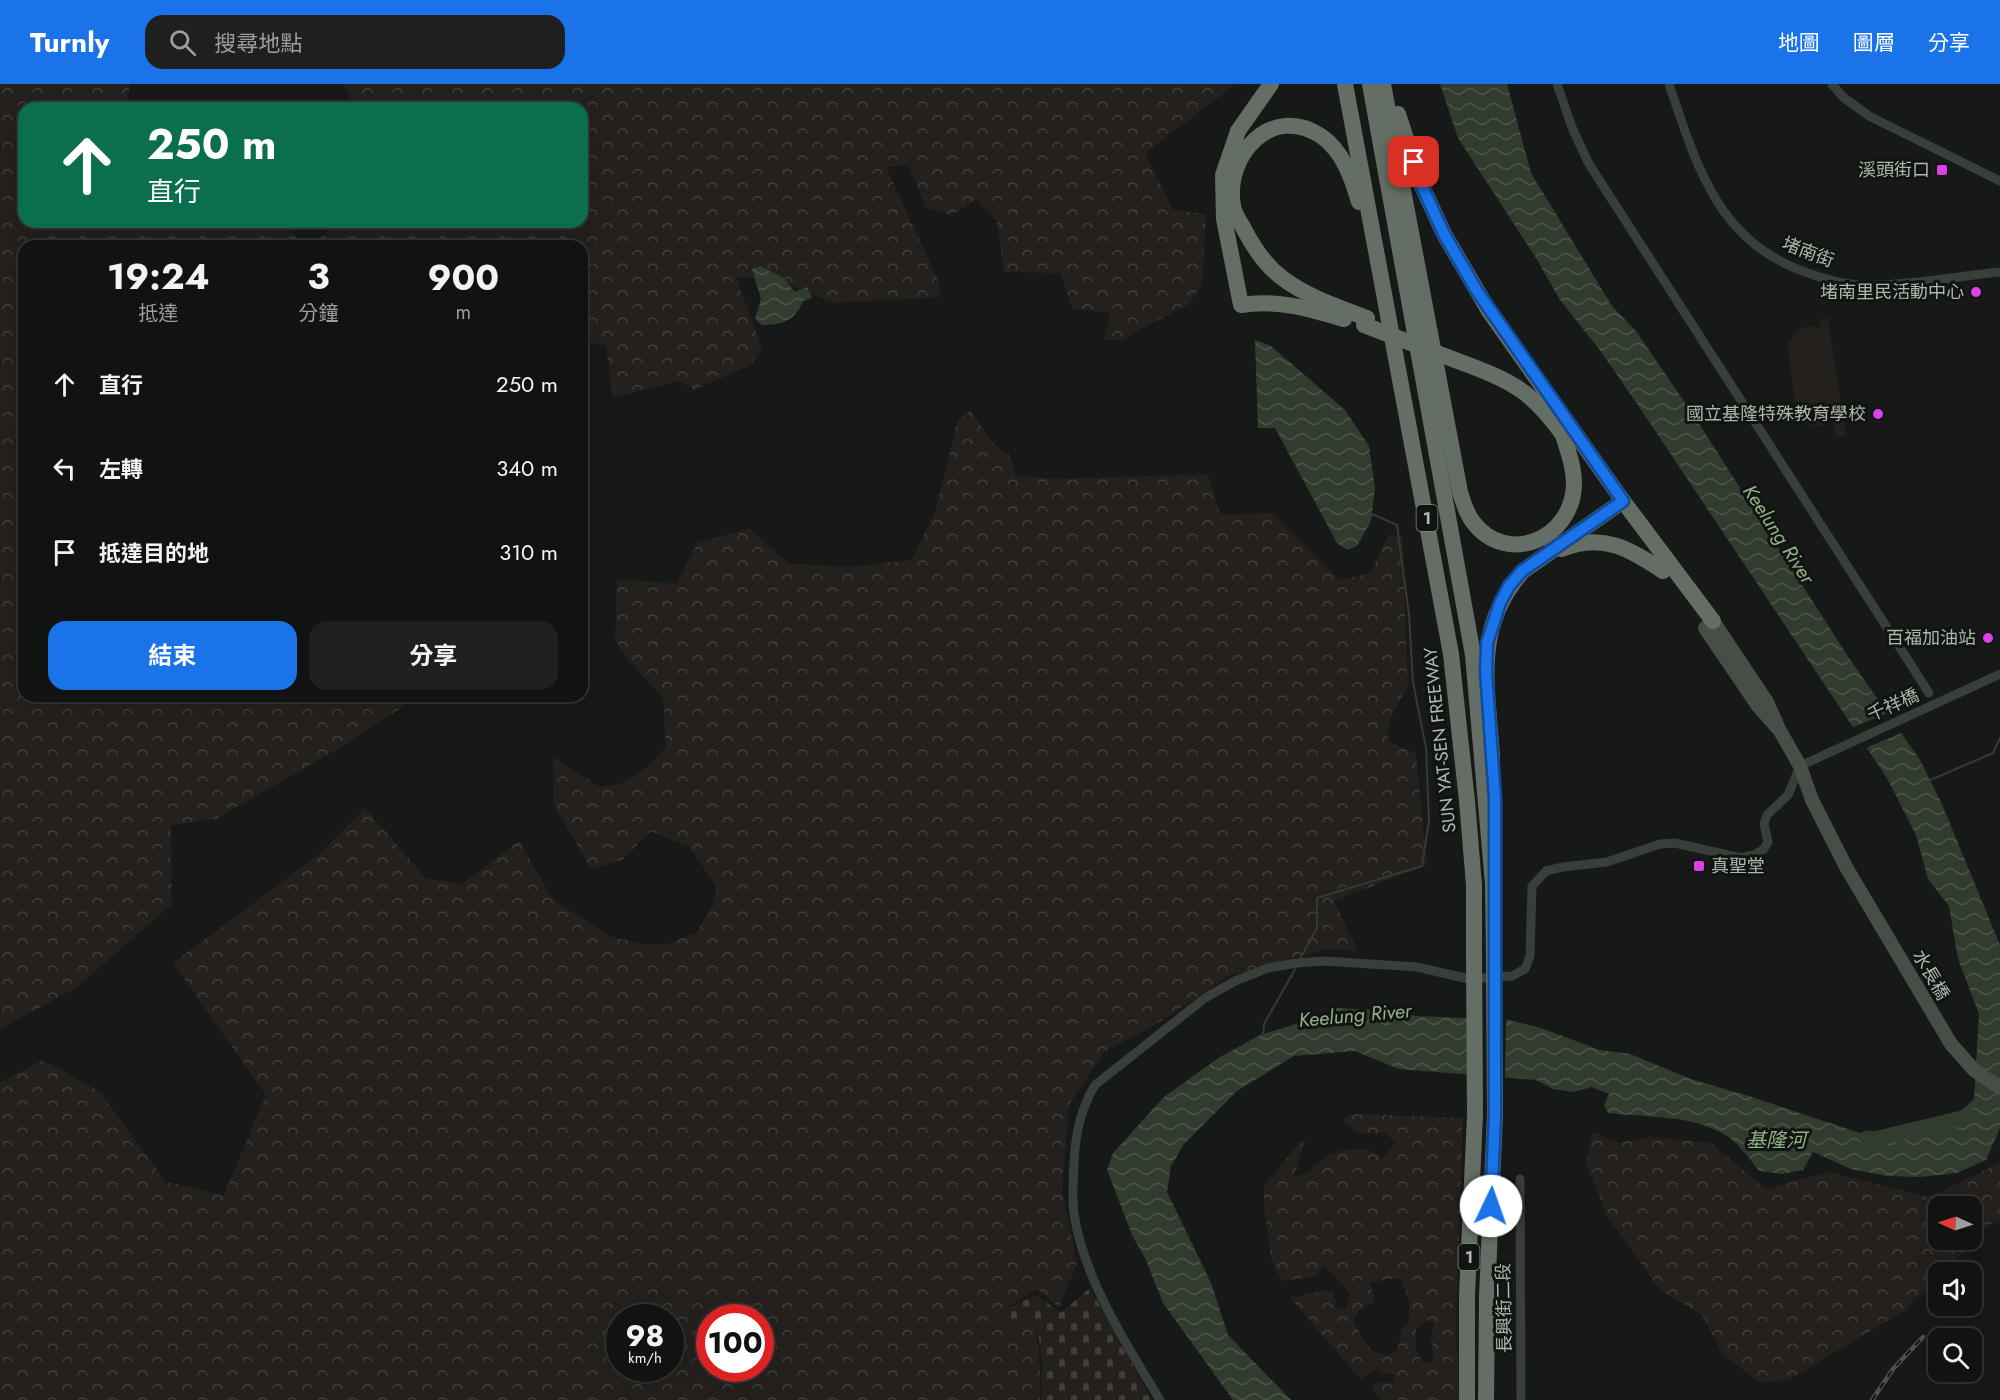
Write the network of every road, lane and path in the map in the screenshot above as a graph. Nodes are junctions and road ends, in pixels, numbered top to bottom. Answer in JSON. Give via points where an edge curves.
{"nodes":[{"id":1,"x":1270,"y":84,"type":"edge"},
{"id":2,"x":1345,"y":84,"type":"edge"},
{"id":3,"x":1370,"y":84,"type":"edge"},
{"id":4,"x":1383,"y":84,"type":"edge"},
{"id":5,"x":1390,"y":84,"type":"edge"},
{"id":6,"x":1557,"y":84,"type":"edge"},
{"id":7,"x":1669,"y":84,"type":"edge"},
{"id":8,"x":1832,"y":84,"type":"edge"},
{"id":9,"x":2000,"y":181,"type":"edge"},
{"id":10,"x":2000,"y":272,"type":"edge"},
{"id":11,"x":1384,"y":286,"type":"junction"},
{"id":12,"x":1365,"y":322,"type":"junction"},
{"id":13,"x":1568,"y":432,"type":"junction"},
{"id":14,"x":1618,"y":504,"type":"junction"},
{"id":15,"x":1545,"y":556,"type":"junction"},
{"id":16,"x":1663,"y":571,"type":"junction"},
{"id":17,"x":1709,"y":625,"type":"junction"},
{"id":18,"x":2000,"y":674,"type":"edge"},
{"id":19,"x":1929,"y":693,"type":"dead end"},
{"id":20,"x":1800,"y":766,"type":"junction"},
{"id":21,"x":1493,"y":884,"type":"junction"},
{"id":22,"x":2000,"y":1088,"type":"edge"},
{"id":23,"x":1520,"y":1179,"type":"dead end"},
{"id":24,"x":1160,"y":1400,"type":"edge"},
{"id":25,"x":1467,"y":1400,"type":"edge"},
{"id":26,"x":1486,"y":1400,"type":"edge"},
{"id":27,"x":1521,"y":1400,"type":"edge"}],
"edges":[{"from":1,"to":12,"type":"highway","via":[[1238,131],[1223,175],[1224,219],[1241,305],[1290,304]]},
{"from":2,"to":11,"type":"highway","name":"SUN YAT-SEN FREEWAY","number":"1"},
{"from":3,"to":21,"type":"highway","number":"1","via":[[1473,655]]},
{"from":4,"to":13,"type":"highway","via":[[1460,492],[1478,528],[1488,536],[1516,544],[1554,531],[1563,520],[1574,486]]},
{"from":5,"to":13,"type":"highway","via":[[1421,184],[1444,234]]},
{"from":6,"to":19,"type":"street","via":[[1589,164]]},
{"from":7,"to":10,"type":"street","name":"堵南街","via":[[1703,178],[1720,208],[1740,232],[1782,263],[1818,277],[1879,285]]},
{"from":8,"to":9,"type":"street","via":[[1869,116]]},
{"from":11,"to":12,"type":"highway","via":[[1371,256],[1350,172],[1323,137],[1308,129],[1281,126],[1254,141],[1240,157],[1232,180],[1233,208],[1250,241],[1264,262],[1281,277]]},
{"from":11,"to":25,"type":"highway","name":"SUN YAT-SEN FREEWAY","number":"1","bridge":true,"via":[[1451,654],[1474,885],[1475,1114]]},
{"from":12,"to":13,"type":"highway","via":[[1496,366],[1527,382],[1542,394]]},
{"from":13,"to":14,"type":"highway"},
{"from":14,"to":15,"type":"highway"},
{"from":14,"to":16,"type":"highway"},
{"from":14,"to":17,"type":"highway"},
{"from":15,"to":16,"type":"highway","via":[[1570,545],[1605,542],[1623,547]]},
{"from":15,"to":21,"type":"highway","via":[[1522,571],[1509,586],[1487,643],[1495,799]]},
{"from":16,"to":17,"type":"highway"},
{"from":17,"to":20,"type":"street","name":"水長橋","via":[[1767,702]]},
{"from":18,"to":20,"type":"street","name":"千祥橋"},
{"from":20,"to":22,"type":"street","name":"水長橋","via":[[1812,800],[1846,867],[1951,1044],[1974,1070]]},
{"from":20,"to":24,"type":"street","via":[[1788,795],[1767,814],[1764,824],[1768,842],[1754,855],[1741,858],[1675,843],[1660,844],[1607,862],[1546,871],[1532,886],[1530,956],[1525,969],[1512,976],[1469,978],[1417,966],[1324,962],[1268,968],[1205,998],[1095,1085],[1085,1102],[1075,1138],[1074,1213],[1082,1248],[1102,1298]]},
{"from":21,"to":26,"type":"highway","number":"1","bridge":true,"via":[[1495,1115]]},
{"from":23,"to":27,"type":"street","name":"長興街二段"}]}
